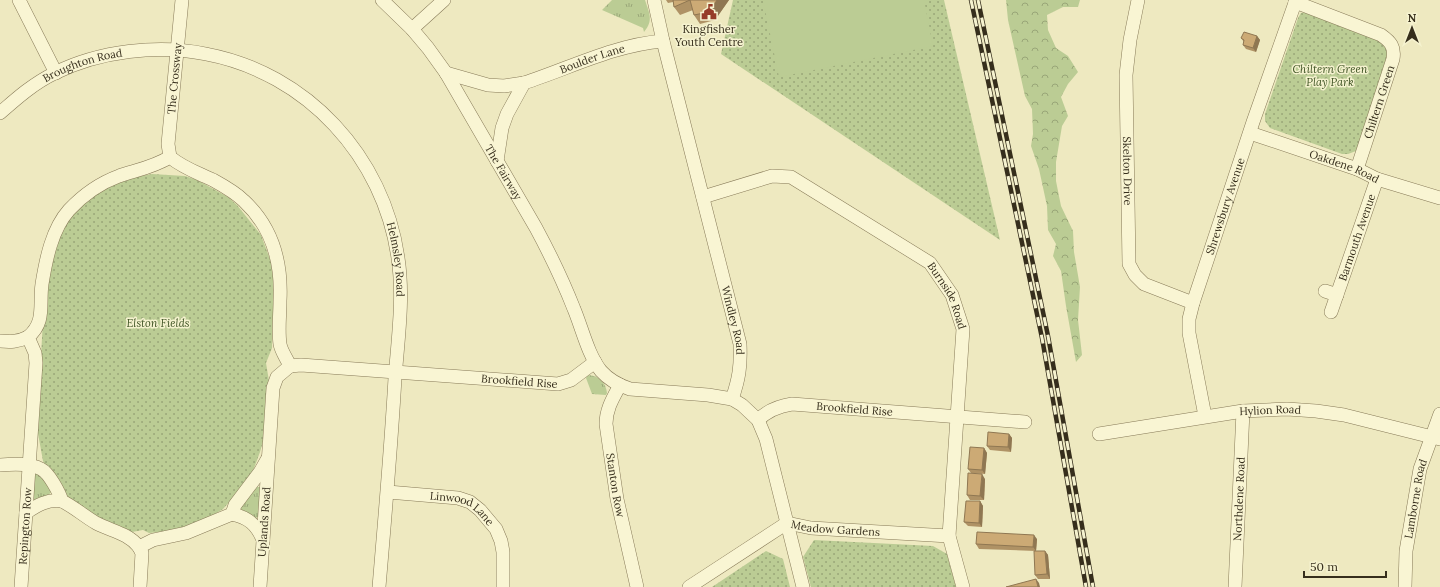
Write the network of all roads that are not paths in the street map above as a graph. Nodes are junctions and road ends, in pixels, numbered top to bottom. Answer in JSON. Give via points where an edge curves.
{"nodes":[{"id":1,"x":19,"y":0,"type":"edge"},
{"id":2,"x":182,"y":0,"type":"edge"},
{"id":3,"x":382,"y":0,"type":"edge"},
{"id":4,"x":444,"y":0,"type":"edge"},
{"id":5,"x":654,"y":0,"type":"edge"},
{"id":6,"x":1138,"y":0,"type":"edge"},
{"id":7,"x":1296,"y":1,"type":"edge"},
{"id":8,"x":412,"y":29,"type":"junction"},
{"id":9,"x":663,"y":41,"type":"junction"},
{"id":10,"x":178,"y":50,"type":"junction"},
{"id":11,"x":56,"y":73,"type":"junction"},
{"id":12,"x":446,"y":73,"type":"junction"},
{"id":13,"x":524,"y":83,"type":"junction"},
{"id":14,"x":0,"y":113,"type":"edge"},
{"id":15,"x":1250,"y":133,"type":"junction"},
{"id":16,"x":170,"y":157,"type":"junction"},
{"id":17,"x":497,"y":161,"type":"junction"},
{"id":18,"x":1357,"y":169,"type":"junction"},
{"id":19,"x":1377,"y":179,"type":"junction"},
{"id":20,"x":703,"y":197,"type":"junction"},
{"id":21,"x":1440,"y":198,"type":"edge"},
{"id":22,"x":1193,"y":303,"type":"junction"},
{"id":23,"x":1331,"y":312,"type":"dead end"},
{"id":24,"x":28,"y":337,"type":"junction"},
{"id":25,"x":0,"y":341,"type":"edge"},
{"id":26,"x":594,"y":362,"type":"junction"},
{"id":27,"x":290,"y":366,"type":"junction"},
{"id":28,"x":396,"y":371,"type":"junction"},
{"id":29,"x":620,"y":385,"type":"junction"},
{"id":30,"x":732,"y":399,"type":"junction"},
{"id":31,"x":1242,"y":411,"type":"junction"},
{"id":32,"x":1440,"y":414,"type":"edge"},
{"id":33,"x":956,"y":416,"type":"junction"},
{"id":34,"x":1205,"y":416,"type":"junction"},
{"id":35,"x":758,"y":420,"type":"junction"},
{"id":36,"x":1025,"y":422,"type":"dead end"},
{"id":37,"x":1099,"y":434,"type":"dead end"},
{"id":38,"x":1436,"y":438,"type":"edge"},
{"id":39,"x":269,"y":457,"type":"junction"},
{"id":40,"x":0,"y":465,"type":"edge"},
{"id":41,"x":30,"y":466,"type":"junction"},
{"id":42,"x":388,"y":492,"type":"junction"},
{"id":43,"x":62,"y":501,"type":"junction"},
{"id":44,"x":26,"y":513,"type":"junction"},
{"id":45,"x":232,"y":514,"type":"junction"},
{"id":46,"x":787,"y":523,"type":"junction"},
{"id":47,"x":949,"y":536,"type":"junction"},
{"id":48,"x":263,"y":540,"type":"junction"},
{"id":49,"x":139,"y":547,"type":"junction"},
{"id":50,"x":21,"y":587,"type":"edge"},
{"id":51,"x":140,"y":587,"type":"edge"},
{"id":52,"x":260,"y":587,"type":"edge"},
{"id":53,"x":379,"y":587,"type":"edge"},
{"id":54,"x":503,"y":587,"type":"edge"},
{"id":55,"x":637,"y":587,"type":"edge"},
{"id":56,"x":689,"y":587,"type":"edge"},
{"id":57,"x":803,"y":587,"type":"edge"},
{"id":58,"x":963,"y":587,"type":"edge"},
{"id":59,"x":1235,"y":587,"type":"edge"},
{"id":60,"x":1406,"y":587,"type":"edge"}],
"edges":[{"from":1,"to":11,"type":"street"},
{"from":2,"to":10,"type":"street","name":"The Crossway"},
{"from":3,"to":8,"type":"street","name":"The Fairway"},
{"from":4,"to":8,"type":"street"},
{"from":5,"to":9,"type":"street","name":"Windley Road"},
{"from":6,"to":22,"type":"street","name":"Skelton Drive","via":[[1126,75],[1129,264],[1144,284]]},
{"from":7,"to":15,"type":"street","name":"Shrewsbury Avenue"},
{"from":7,"to":18,"type":"street","name":"Chiltern Green","via":[[1381,35],[1390,41],[1394,52]]},
{"from":8,"to":12,"type":"street","name":"The Fairway"},
{"from":9,"to":13,"type":"street","name":"Boulder Lane","via":[[626,47]]},
{"from":9,"to":20,"type":"street","name":"Windley Road"},
{"from":10,"to":11,"type":"street","name":"Broughton Road","via":[[132,51],[80,63]]},
{"from":10,"to":16,"type":"street","name":"The Crossway","via":[[168,144]]},
{"from":10,"to":28,"type":"street","name":"Helmsley Road","via":[[221,57],[252,67],[276,79],[318,107],[339,128],[356,151],[382,200],[398,254],[400,293]]},
{"from":11,"to":14,"type":"street","name":"Broughton Road","via":[[36,84]]},
{"from":12,"to":13,"type":"street","name":"Boulder Lane","via":[[488,85]]},
{"from":12,"to":17,"type":"street","name":"The Fairway"},
{"from":13,"to":17,"type":"street","via":[[502,128]]},
{"from":15,"to":18,"type":"street","name":"Oakdene Road"},
{"from":15,"to":22,"type":"street","name":"Shrewsbury Avenue"},
{"from":16,"to":24,"type":"street","via":[[158,164],[118,176],[89,191],[68,211],[49,249],[42,286],[40,318],[38,326]]},
{"from":16,"to":27,"type":"street","via":[[179,165],[214,180],[233,192],[253,210],[267,231],[280,273],[280,345]]},
{"from":17,"to":26,"type":"street","name":"The Fairway","via":[[550,254]]},
{"from":18,"to":19,"type":"street","name":"Oakdene Road"},
{"from":19,"to":21,"type":"street","name":"Oakdene Road"},
{"from":19,"to":23,"type":"street","name":"Barmouth Avenue","via":[[1331,293]]},
{"from":20,"to":30,"type":"street","name":"Windley Road","via":[[740,344],[740,369]]},
{"from":20,"to":33,"type":"street","name":"Burnside Road","via":[[772,176],[791,177],[930,263],[952,295],[963,329]]},
{"from":22,"to":34,"type":"street","name":"Shrewsbury Avenue","via":[[1189,333]]},
{"from":24,"to":25,"type":"street","via":[[12,342]]},
{"from":24,"to":41,"type":"street","via":[[36,363]]},
{"from":26,"to":28,"type":"street","name":"Brookfield Rise","via":[[571,380],[558,384]]},
{"from":26,"to":29,"type":"street","via":[[609,379]]},
{"from":27,"to":28,"type":"street","name":"Brookfield Rise"},
{"from":27,"to":39,"type":"street","via":[[276,377],[273,388]]},
{"from":28,"to":42,"type":"street","name":"Helmsley Road"},
{"from":29,"to":30,"type":"street","via":[[640,390]]},
{"from":29,"to":55,"type":"street","name":"Stanton Row","via":[[606,414],[606,424],[617,499]]},
{"from":30,"to":35,"type":"street"},
{"from":31,"to":34,"type":"street","name":"Hylion Road"},
{"from":31,"to":38,"type":"street","name":"Hylion Road","via":[[1316,411],[1344,415]]},
{"from":31,"to":59,"type":"street","name":"Northdene Road"},
{"from":32,"to":38,"type":"street","name":"Lamborne Road"},
{"from":33,"to":35,"type":"street","name":"Brookfield Rise","via":[[792,404],[779,406]]},
{"from":33,"to":36,"type":"street","name":"Brookfield Rise"},
{"from":33,"to":47,"type":"street","name":"Burnside Road"},
{"from":34,"to":37,"type":"street","name":"Hylion Road"},
{"from":35,"to":46,"type":"street","via":[[766,439]]},
{"from":38,"to":60,"type":"street","name":"Lamborne Road","via":[[1420,470],[1406,551]]},
{"from":39,"to":45,"type":"street","via":[[235,505]]},
{"from":39,"to":48,"type":"street","name":"Uplands Road"},
{"from":40,"to":41,"type":"street"},
{"from":41,"to":43,"type":"street","via":[[46,472]]},
{"from":41,"to":44,"type":"street","name":"Repington Row"},
{"from":42,"to":53,"type":"street","name":"Helmsley Road"},
{"from":42,"to":54,"type":"street","name":"Linwood Lane","via":[[458,498],[470,502],[480,510],[496,529],[501,541]]},
{"from":43,"to":44,"type":"street","via":[[46,502]]},
{"from":43,"to":49,"type":"street","via":[[95,522],[131,538]]},
{"from":44,"to":50,"type":"street","name":"Repington Row"},
{"from":45,"to":48,"type":"street","via":[[239,515],[256,526]]},
{"from":45,"to":49,"type":"street","via":[[186,533],[153,540]]},
{"from":46,"to":47,"type":"street","name":"Meadow Gardens","via":[[812,528]]},
{"from":46,"to":56,"type":"street","name":"Meadow Gardens"},
{"from":46,"to":57,"type":"street"},
{"from":47,"to":58,"type":"street"},
{"from":48,"to":52,"type":"street","name":"Uplands Road"},
{"from":49,"to":51,"type":"street","via":[[142,554]]}]}
